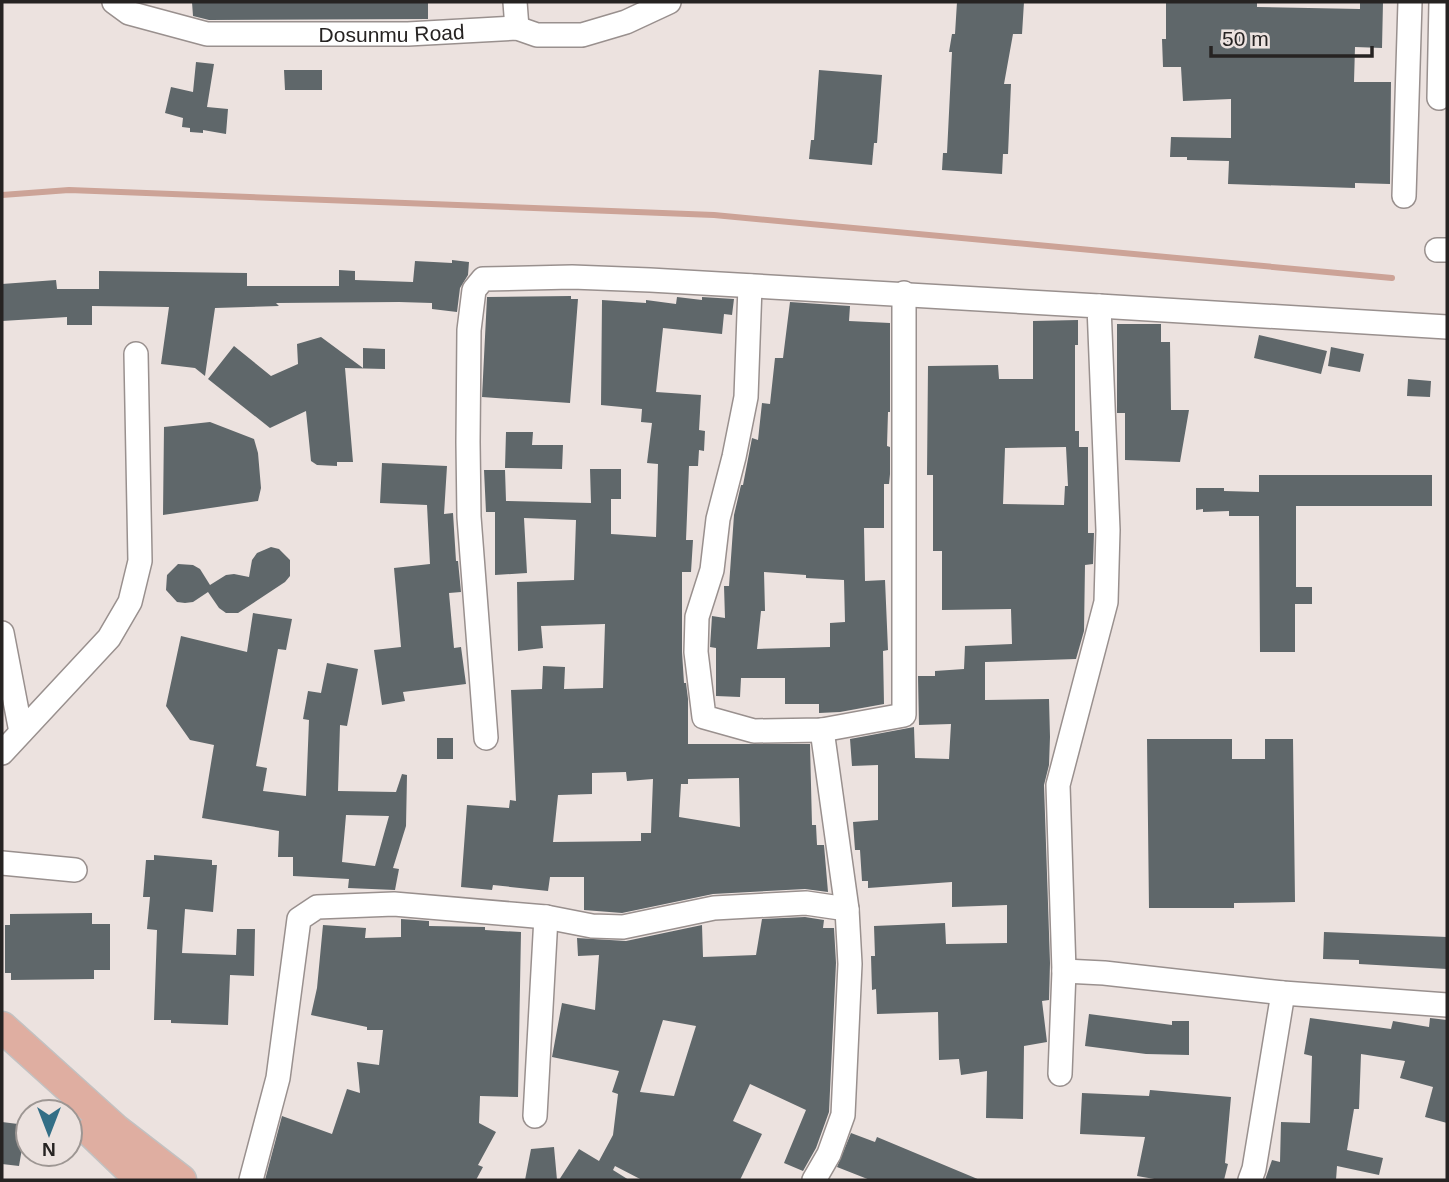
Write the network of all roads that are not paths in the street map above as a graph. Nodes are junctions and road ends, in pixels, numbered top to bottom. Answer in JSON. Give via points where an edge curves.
{"nodes":[{"id":1,"x":114,"y":2,"type":"edge"},
{"id":2,"x":515,"y":2,"type":"edge"},
{"id":3,"x":669,"y":2,"type":"edge"},
{"id":4,"x":1410,"y":2,"type":"edge"},
{"id":5,"x":1441,"y":2,"type":"edge"},
{"id":6,"x":517,"y":28,"type":"junction"},
{"id":7,"x":1439,"y":98,"type":"dead end"},
{"id":8,"x":1404,"y":197,"type":"dead end"},
{"id":9,"x":750,"y":286,"type":"junction"},
{"id":10,"x":904,"y":293,"type":"junction"},
{"id":11,"x":1099,"y":306,"type":"junction"},
{"id":12,"x":1447,"y":327,"type":"edge"},
{"id":13,"x":136,"y":354,"type":"dead end"},
{"id":14,"x":2,"y":633,"type":"edge"},
{"id":15,"x":822,"y":730,"type":"junction"},
{"id":16,"x":21,"y":732,"type":"junction"},
{"id":17,"x":486,"y":738,"type":"dead end"},
{"id":18,"x":2,"y":753,"type":"edge"},
{"id":19,"x":2,"y":863,"type":"edge"},
{"id":20,"x":75,"y":870,"type":"dead end"},
{"id":21,"x":847,"y":909,"type":"junction"},
{"id":22,"x":545,"y":917,"type":"junction"},
{"id":23,"x":1064,"y":971,"type":"junction"},
{"id":24,"x":1283,"y":993,"type":"junction"},
{"id":25,"x":1447,"y":1005,"type":"edge"},
{"id":26,"x":2,"y":1027,"type":"edge"},
{"id":27,"x":2,"y":1051,"type":"edge"},
{"id":28,"x":1060,"y":1074,"type":"dead end"},
{"id":29,"x":53,"y":1098,"type":"edge"},
{"id":30,"x":535,"y":1116,"type":"dead end"},
{"id":31,"x":84,"y":1127,"type":"edge"},
{"id":32,"x":141,"y":1180,"type":"edge"},
{"id":33,"x":181,"y":1180,"type":"edge"},
{"id":34,"x":251,"y":1180,"type":"edge"},
{"id":35,"x":814,"y":1180,"type":"edge"},
{"id":36,"x":1250,"y":1180,"type":"edge"}],
"edges":[{"from":1,"to":6,"type":"street","name":"Dosunmu Road","via":[[129,13],[207,34],[408,34]]},
{"from":2,"to":6,"type":"street"},
{"from":3,"to":6,"type":"street","name":"Dosunmu Road","via":[[582,35],[537,35]]},
{"from":4,"to":8,"type":"street"},
{"from":5,"to":7,"type":"street"},
{"from":9,"to":10,"type":"street"},
{"from":9,"to":15,"type":"street","via":[[746,397],[718,519],[712,570],[697,617],[704,717],[754,731]]},
{"from":9,"to":17,"type":"street","via":[[493,278],[483,279],[474,290],[469,344],[469,517]]},
{"from":10,"to":11,"type":"street"},
{"from":10,"to":15,"type":"street","via":[[904,715]]},
{"from":11,"to":12,"type":"street"},
{"from":11,"to":23,"type":"street","via":[[1107,602],[1058,785]]},
{"from":13,"to":16,"type":"street","via":[[140,561],[130,602],[109,638]]},
{"from":14,"to":16,"type":"street"},
{"from":15,"to":21,"type":"street"},
{"from":16,"to":18,"type":"street"},
{"from":19,"to":20,"type":"street"},
{"from":21,"to":22,"type":"street","via":[[806,903],[715,908],[623,927]]},
{"from":21,"to":35,"type":"street","via":[[850,964],[843,1115]]},
{"from":22,"to":30,"type":"street"},
{"from":22,"to":34,"type":"street","via":[[394,904],[317,907],[299,919],[278,1078]]},
{"from":23,"to":24,"type":"street"},
{"from":23,"to":28,"type":"street"},
{"from":24,"to":25,"type":"street"},
{"from":24,"to":36,"type":"street"},
{"from":26,"to":33,"type":"main road","via":[[115,1129]]},
{"from":27,"to":29,"type":"main road"},
{"from":31,"to":32,"type":"main road"}]}
